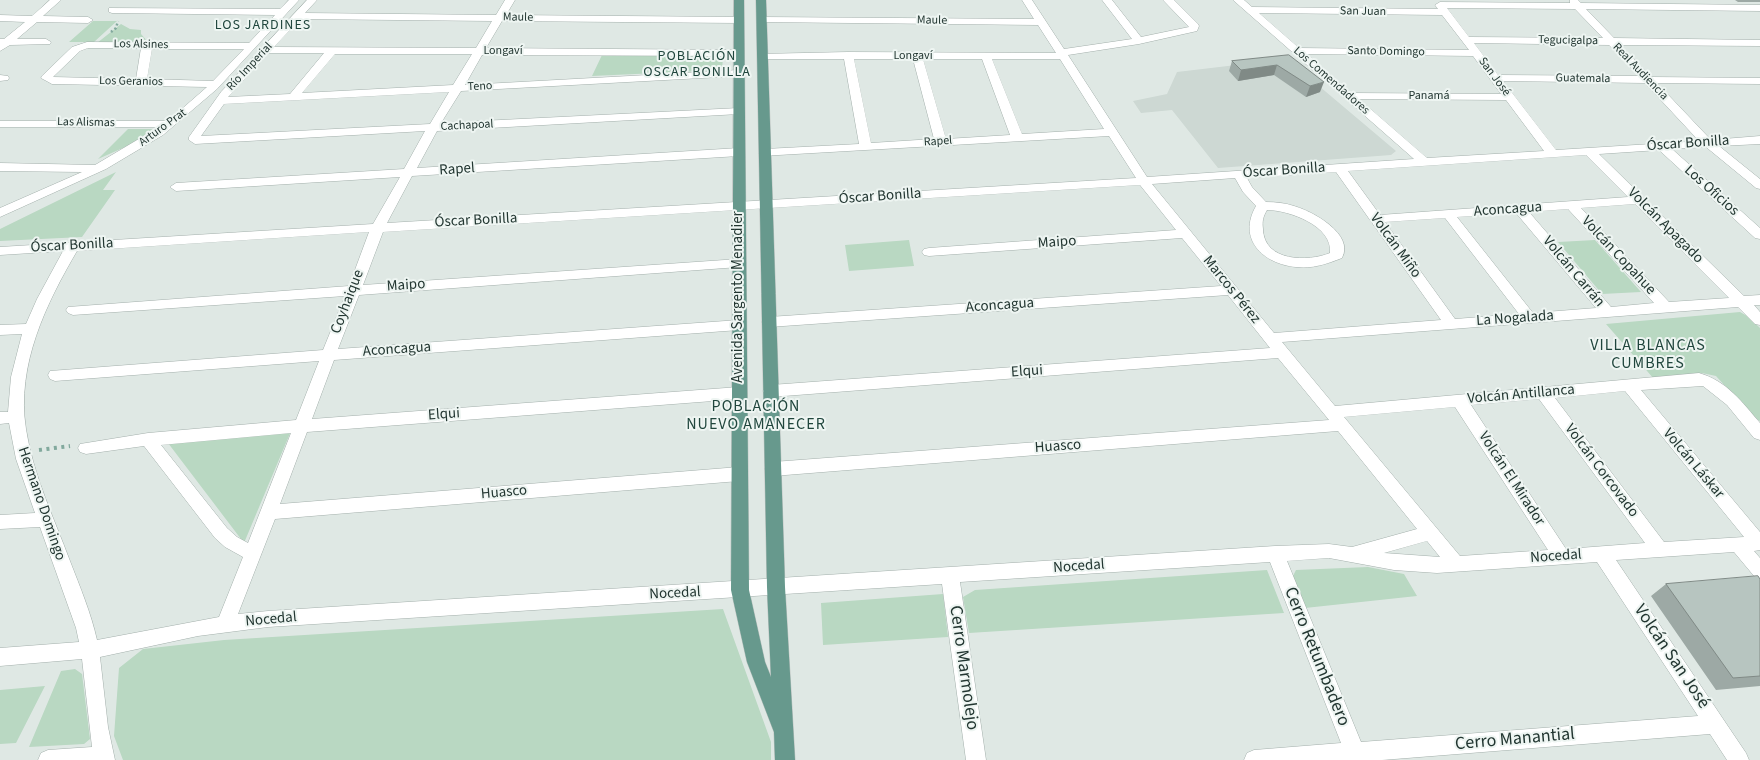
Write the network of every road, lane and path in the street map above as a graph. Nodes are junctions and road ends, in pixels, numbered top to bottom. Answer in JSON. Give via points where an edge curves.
{"nodes":[{"id":1,"x":56,"y":0,"type":"edge"},
{"id":2,"x":146,"y":0,"type":"edge"},
{"id":3,"x":294,"y":0,"type":"edge"},
{"id":4,"x":312,"y":0,"type":"edge"},
{"id":5,"x":510,"y":0,"type":"edge"},
{"id":6,"x":739,"y":0,"type":"edge"},
{"id":7,"x":762,"y":0,"type":"edge"},
{"id":8,"x":1027,"y":0,"type":"edge"},
{"id":9,"x":1106,"y":0,"type":"edge"},
{"id":10,"x":1168,"y":0,"type":"edge"},
{"id":11,"x":1238,"y":0,"type":"edge"},
{"id":12,"x":1575,"y":3,"type":"edge"},
{"id":13,"x":1441,"y":6,"type":"edge"},
{"id":14,"x":1760,"y":8,"type":"edge"},
{"id":15,"x":112,"y":10,"type":"dead end"},
{"id":16,"x":1250,"y":10,"type":"junction"},
{"id":17,"x":130,"y":11,"type":"junction"},
{"id":18,"x":284,"y":12,"type":"junction"},
{"id":19,"x":298,"y":16,"type":"junction"},
{"id":20,"x":0,"y":18,"type":"edge"},
{"id":21,"x":499,"y":18,"type":"junction"},
{"id":22,"x":34,"y":19,"type":"junction"},
{"id":23,"x":88,"y":20,"type":"dead end"},
{"id":24,"x":739,"y":20,"type":"junction"},
{"id":25,"x":762,"y":20,"type":"junction"},
{"id":26,"x":1041,"y":22,"type":"junction"},
{"id":27,"x":1466,"y":40,"type":"junction"},
{"id":28,"x":1139,"y":41,"type":"junction"},
{"id":29,"x":1612,"y":41,"type":"junction"},
{"id":30,"x":46,"y":42,"type":"dead end"},
{"id":31,"x":1760,"y":43,"type":"edge"},
{"id":32,"x":2,"y":44,"type":"edge"},
{"id":33,"x":94,"y":44,"type":"junction"},
{"id":34,"x":147,"y":45,"type":"junction"},
{"id":35,"x":251,"y":46,"type":"junction"},
{"id":36,"x":266,"y":50,"type":"junction"},
{"id":37,"x":332,"y":50,"type":"junction"},
{"id":38,"x":478,"y":51,"type":"junction"},
{"id":39,"x":1297,"y":51,"type":"junction"},
{"id":40,"x":739,"y":53,"type":"junction"},
{"id":41,"x":1476,"y":53,"type":"junction"},
{"id":42,"x":1062,"y":54,"type":"junction"},
{"id":43,"x":848,"y":55,"type":"junction"},
{"id":44,"x":763,"y":56,"type":"junction"},
{"id":45,"x":917,"y":56,"type":"junction"},
{"id":46,"x":986,"y":56,"type":"junction"},
{"id":47,"x":739,"y":73,"type":"junction"},
{"id":48,"x":1495,"y":78,"type":"junction"},
{"id":49,"x":46,"y":80,"type":"joint"},
{"id":50,"x":1648,"y":80,"type":"junction"},
{"id":51,"x":1760,"y":81,"type":"edge"},
{"id":52,"x":141,"y":82,"type":"junction"},
{"id":53,"x":215,"y":84,"type":"junction"},
{"id":54,"x":456,"y":88,"type":"junction"},
{"id":55,"x":1348,"y":96,"type":"junction"},
{"id":56,"x":293,"y":97,"type":"junction"},
{"id":57,"x":1509,"y":97,"type":"junction"},
{"id":58,"x":220,"y":101,"type":"junction"},
{"id":59,"x":739,"y":111,"type":"junction"},
{"id":60,"x":0,"y":123,"type":"edge"},
{"id":61,"x":171,"y":124,"type":"junction"},
{"id":62,"x":433,"y":128,"type":"junction"},
{"id":63,"x":1111,"y":132,"type":"junction"},
{"id":64,"x":1017,"y":137,"type":"junction"},
{"id":65,"x":195,"y":140,"type":"joint"},
{"id":66,"x":941,"y":142,"type":"junction"},
{"id":67,"x":1758,"y":142,"type":"edge"},
{"id":68,"x":1708,"y":143,"type":"junction"},
{"id":69,"x":1661,"y":146,"type":"junction"},
{"id":70,"x":866,"y":147,"type":"junction"},
{"id":71,"x":1589,"y":151,"type":"junction"},
{"id":72,"x":739,"y":152,"type":"junction"},
{"id":73,"x":765,"y":153,"type":"junction"},
{"id":74,"x":1552,"y":153,"type":"junction"},
{"id":75,"x":1424,"y":162,"type":"junction"},
{"id":76,"x":0,"y":167,"type":"edge"},
{"id":77,"x":95,"y":168,"type":"junction"},
{"id":78,"x":1339,"y":168,"type":"junction"},
{"id":79,"x":408,"y":173,"type":"junction"},
{"id":80,"x":1239,"y":174,"type":"junction"},
{"id":81,"x":1142,"y":180,"type":"junction"},
{"id":82,"x":1760,"y":185,"type":"edge"},
{"id":83,"x":176,"y":187,"type":"dead end"},
{"id":84,"x":1639,"y":200,"type":"junction"},
{"id":85,"x":766,"y":204,"type":"junction"},
{"id":86,"x":1571,"y":205,"type":"junction"},
{"id":87,"x":739,"y":206,"type":"junction"},
{"id":88,"x":1263,"y":206,"type":"junction"},
{"id":89,"x":1520,"y":209,"type":"junction"},
{"id":90,"x":0,"y":213,"type":"edge"},
{"id":91,"x":1448,"y":214,"type":"junction"},
{"id":92,"x":1376,"y":219,"type":"junction"},
{"id":93,"x":378,"y":228,"type":"junction"},
{"id":94,"x":1185,"y":234,"type":"junction"},
{"id":95,"x":1760,"y":235,"type":"edge"},
{"id":96,"x":73,"y":246,"type":"junction"},
{"id":97,"x":0,"y":250,"type":"edge"},
{"id":98,"x":929,"y":252,"type":"dead end"},
{"id":99,"x":739,"y":263,"type":"junction"},
{"id":100,"x":352,"y":290,"type":"junction"},
{"id":101,"x":1232,"y":290,"type":"junction"},
{"id":102,"x":1760,"y":300,"type":"edge"},
{"id":103,"x":1741,"y":301,"type":"junction"},
{"id":104,"x":1665,"y":307,"type":"junction"},
{"id":105,"x":73,"y":310,"type":"dead end"},
{"id":106,"x":1607,"y":312,"type":"junction"},
{"id":107,"x":1529,"y":317,"type":"junction"},
{"id":108,"x":1760,"y":320,"type":"edge"},
{"id":109,"x":769,"y":322,"type":"junction"},
{"id":110,"x":1452,"y":324,"type":"junction"},
{"id":111,"x":739,"y":325,"type":"junction"},
{"id":112,"x":32,"y":329,"type":"junction"},
{"id":113,"x":0,"y":330,"type":"edge"},
{"id":114,"x":1271,"y":338,"type":"junction"},
{"id":115,"x":1282,"y":352,"type":"junction"},
{"id":116,"x":328,"y":355,"type":"junction"},
{"id":117,"x":55,"y":375,"type":"dead end"},
{"id":118,"x":1628,"y":385,"type":"junction"},
{"id":119,"x":771,"y":391,"type":"junction"},
{"id":120,"x":739,"y":393,"type":"junction"},
{"id":121,"x":1543,"y":393,"type":"junction"},
{"id":122,"x":1459,"y":400,"type":"junction"},
{"id":123,"x":1331,"y":412,"type":"junction"},
{"id":124,"x":16,"y":417,"type":"junction"},
{"id":125,"x":0,"y":418,"type":"edge"},
{"id":126,"x":1342,"y":425,"type":"junction"},
{"id":127,"x":302,"y":426,"type":"junction"},
{"id":128,"x":1760,"y":434,"type":"edge"},
{"id":129,"x":148,"y":439,"type":"junction"},
{"id":130,"x":86,"y":448,"type":"joint"},
{"id":131,"x":22,"y":452,"type":"junction"},
{"id":132,"x":773,"y":469,"type":"junction"},
{"id":133,"x":740,"y":474,"type":"junction"},
{"id":134,"x":269,"y":512,"type":"junction"},
{"id":135,"x":46,"y":519,"type":"junction"},
{"id":136,"x":0,"y":522,"type":"edge"},
{"id":137,"x":1431,"y":534,"type":"junction"},
{"id":138,"x":1759,"y":543,"type":"edge"},
{"id":139,"x":1739,"y":545,"type":"junction"},
{"id":140,"x":1660,"y":550,"type":"junction"},
{"id":141,"x":253,"y":554,"type":"junction"},
{"id":142,"x":1275,"y":554,"type":"junction"},
{"id":143,"x":1353,"y":554,"type":"junction"},
{"id":144,"x":1602,"y":554,"type":"junction"},
{"id":145,"x":1562,"y":557,"type":"junction"},
{"id":146,"x":1456,"y":564,"type":"junction"},
{"id":147,"x":1760,"y":571,"type":"edge"},
{"id":148,"x":950,"y":576,"type":"junction"},
{"id":149,"x":776,"y":587,"type":"junction"},
{"id":150,"x":740,"y":590,"type":"junction"},
{"id":151,"x":226,"y":624,"type":"junction"},
{"id":152,"x":91,"y":650,"type":"junction"},
{"id":153,"x":0,"y":657,"type":"edge"},
{"id":154,"x":1715,"y":724,"type":"junction"},
{"id":155,"x":784,"y":736,"type":"junction"},
{"id":156,"x":1356,"y":756,"type":"edge"},
{"id":157,"x":104,"y":758,"type":"edge"},
{"id":158,"x":48,"y":760,"type":"edge"},
{"id":159,"x":785,"y":760,"type":"edge"},
{"id":160,"x":976,"y":760,"type":"edge"},
{"id":161,"x":1254,"y":760,"type":"edge"},
{"id":162,"x":1739,"y":760,"type":"edge"}],
"edges":[{"from":1,"to":22,"type":"street"},
{"from":2,"to":17,"type":"street"},
{"from":3,"to":18,"type":"street","name":"Arturo Prat"},
{"from":4,"to":19,"type":"street","name":"Río Imperial"},
{"from":5,"to":21,"type":"street","name":"Coyhaique"},
{"from":6,"to":24,"type":"main road","name":"Avenida Sargento Menadier"},
{"from":7,"to":25,"type":"main road","name":"Avenida Sargento Menadier"},
{"from":8,"to":26,"type":"street","name":"Marcos Pérez"},
{"from":9,"to":28,"type":"street"},
{"from":10,"to":28,"type":"street","name":"Longaví","via":[[1194,28]]},
{"from":11,"to":16,"type":"street","name":"Los Comendadores"},
{"from":12,"to":13,"type":"street","name":"San Juan"},
{"from":12,"to":14,"type":"street","name":"San Juan"},
{"from":12,"to":29,"type":"street","name":"Real Audiencia"},
{"from":13,"to":16,"type":"street","name":"San Juan"},
{"from":13,"to":27,"type":"street","name":"San José"},
{"from":15,"to":17,"type":"street"},
{"from":16,"to":39,"type":"street","name":"Los Comendadores"},
{"from":17,"to":18,"type":"street"},
{"from":17,"to":33,"type":"path","via":[[118,20],[116,28]]},
{"from":18,"to":35,"type":"street","name":"Arturo Prat"},
{"from":19,"to":21,"type":"street","name":"Maule"},
{"from":19,"to":36,"type":"street","name":"Río Imperial"},
{"from":20,"to":22,"type":"street"},
{"from":21,"to":24,"type":"street","name":"Maule"},
{"from":21,"to":38,"type":"street","name":"Coyhaique"},
{"from":22,"to":23,"type":"street"},
{"from":22,"to":32,"type":"street"},
{"from":24,"to":40,"type":"main road","name":"Avenida Sargento Menadier"},
{"from":25,"to":26,"type":"street","name":"Maule"},
{"from":25,"to":44,"type":"main road","name":"Avenida Sargento Menadier"},
{"from":26,"to":42,"type":"street","name":"Marcos Pérez"},
{"from":27,"to":29,"type":"street","name":"Tegucigalpa"},
{"from":27,"to":41,"type":"street","name":"San José"},
{"from":28,"to":42,"type":"street","name":"Longaví"},
{"from":29,"to":31,"type":"street","name":"Tegucigalpa"},
{"from":29,"to":50,"type":"street","name":"Real Audiencia"},
{"from":30,"to":32,"type":"street"},
{"from":33,"to":34,"type":"street","name":"Los Alsines"},
{"from":33,"to":49,"type":"street","name":"Los Alsines","via":[[79,47]]},
{"from":34,"to":35,"type":"street","name":"Los Alsines"},
{"from":34,"to":52,"type":"street"},
{"from":35,"to":53,"type":"street","name":"Arturo Prat"},
{"from":36,"to":37,"type":"street","name":"Longaví"},
{"from":36,"to":58,"type":"street","name":"Río Imperial"},
{"from":37,"to":38,"type":"street","name":"Longaví"},
{"from":37,"to":56,"type":"street"},
{"from":38,"to":40,"type":"street","name":"Longaví"},
{"from":38,"to":54,"type":"street","name":"Coyhaique"},
{"from":39,"to":41,"type":"street","name":"Santo Domingo"},
{"from":39,"to":55,"type":"street","name":"Los Comendadores"},
{"from":40,"to":47,"type":"main road","name":"Avenida Sargento Menadier"},
{"from":41,"to":48,"type":"street","name":"San José"},
{"from":42,"to":46,"type":"street","name":"Longaví"},
{"from":42,"to":63,"type":"street","name":"Marcos Pérez"},
{"from":43,"to":44,"type":"street","name":"Longaví"},
{"from":43,"to":45,"type":"street","name":"Longaví"},
{"from":43,"to":70,"type":"street"},
{"from":44,"to":73,"type":"main road","name":"Avenida Sargento Menadier"},
{"from":45,"to":46,"type":"street","name":"Longaví"},
{"from":45,"to":66,"type":"street"},
{"from":46,"to":64,"type":"street"},
{"from":47,"to":54,"type":"street","name":"Teno"},
{"from":47,"to":59,"type":"main road","name":"Avenida Sargento Menadier"},
{"from":48,"to":50,"type":"street","name":"Guatemala"},
{"from":48,"to":57,"type":"street","name":"San José"},
{"from":49,"to":52,"type":"street","name":"Los Geranios"},
{"from":50,"to":51,"type":"street","name":"Guatemala"},
{"from":50,"to":68,"type":"street","name":"Real Audiencia"},
{"from":52,"to":53,"type":"street","name":"Los Geranios"},
{"from":53,"to":61,"type":"street","name":"Arturo Prat"},
{"from":54,"to":56,"type":"street","name":"Teno"},
{"from":54,"to":62,"type":"street","name":"Coyhaique"},
{"from":55,"to":57,"type":"street","name":"Panamá"},
{"from":55,"to":75,"type":"street","name":"Los Comendadores"},
{"from":56,"to":58,"type":"street","name":"Teno"},
{"from":57,"to":74,"type":"street","name":"San José"},
{"from":58,"to":65,"type":"street","name":"Río Imperial"},
{"from":59,"to":62,"type":"street","name":"Cachapoal"},
{"from":59,"to":72,"type":"main road","name":"Avenida Sargento Menadier"},
{"from":60,"to":61,"type":"street","name":"Las Alismas"},
{"from":61,"to":77,"type":"street","name":"Arturo Prat","via":[[129,152]]},
{"from":62,"to":65,"type":"street","name":"Cachapoal"},
{"from":62,"to":79,"type":"street","name":"Coyhaique"},
{"from":63,"to":64,"type":"street","name":"Rapel"},
{"from":63,"to":81,"type":"street","name":"Marcos Pérez"},
{"from":64,"to":66,"type":"street","name":"Rapel"},
{"from":66,"to":70,"type":"street","name":"Rapel"},
{"from":67,"to":68,"type":"street","name":"Óscar Bonilla"},
{"from":68,"to":69,"type":"street","name":"Óscar Bonilla"},
{"from":68,"to":82,"type":"street","name":"Real Audiencia"},
{"from":69,"to":71,"type":"street","name":"Óscar Bonilla"},
{"from":69,"to":95,"type":"street","name":"Los Oficios"},
{"from":70,"to":73,"type":"street","name":"Rapel"},
{"from":71,"to":74,"type":"street","name":"Óscar Bonilla"},
{"from":71,"to":84,"type":"street","name":"Volcán Apagado"},
{"from":72,"to":79,"type":"street","name":"Rapel"},
{"from":72,"to":87,"type":"main road","name":"Avenida Sargento Menadier"},
{"from":73,"to":85,"type":"main road","name":"Avenida Sargento Menadier"},
{"from":74,"to":75,"type":"street","name":"Óscar Bonilla"},
{"from":75,"to":78,"type":"street","name":"Óscar Bonilla"},
{"from":76,"to":77,"type":"street"},
{"from":77,"to":90,"type":"street","name":"Arturo Prat"},
{"from":78,"to":80,"type":"street","name":"Óscar Bonilla"},
{"from":78,"to":92,"type":"street","name":"Volcán Miño"},
{"from":79,"to":83,"type":"street","name":"Rapel"},
{"from":79,"to":93,"type":"street","name":"Coyhaique"},
{"from":80,"to":81,"type":"street","name":"Óscar Bonilla"},
{"from":80,"to":88,"type":"street","via":[[1247,189]]},
{"from":81,"to":85,"type":"street","name":"Óscar Bonilla"},
{"from":81,"to":94,"type":"street","name":"Marcos Pérez"},
{"from":84,"to":86,"type":"street","name":"Aconcagua"},
{"from":84,"to":103,"type":"street","name":"Volcán Apagado"},
{"from":85,"to":87,"type":"street","name":"Óscar Bonilla"},
{"from":85,"to":109,"type":"main road","name":"Avenida Sargento Menadier"},
{"from":86,"to":89,"type":"street","name":"Aconcagua"},
{"from":86,"to":104,"type":"street","name":"Volcán Copahue"},
{"from":87,"to":93,"type":"street","name":"Óscar Bonilla"},
{"from":87,"to":99,"type":"main road","name":"Avenida Sargento Menadier"},
{"from":88,"to":88,"type":"street","via":[[1256,219],[1258,242],[1273,257],[1309,264],[1325,262],[1337,255],[1337,244],[1332,235],[1306,215],[1284,207]]},
{"from":89,"to":91,"type":"street","name":"Aconcagua"},
{"from":89,"to":106,"type":"street","name":"Volcán Carrán"},
{"from":91,"to":92,"type":"street","name":"Aconcagua"},
{"from":91,"to":107,"type":"street"},
{"from":92,"to":110,"type":"street","name":"Volcán Miño"},
{"from":93,"to":96,"type":"street","name":"Óscar Bonilla"},
{"from":93,"to":100,"type":"street","name":"Coyhaique"},
{"from":94,"to":98,"type":"street","name":"Maipo"},
{"from":94,"to":101,"type":"street","name":"Marcos Pérez"},
{"from":96,"to":97,"type":"street","name":"Óscar Bonilla"},
{"from":96,"to":112,"type":"street","name":"Hermano Domingo"},
{"from":99,"to":100,"type":"street","name":"Maipo"},
{"from":99,"to":111,"type":"main road","name":"Avenida Sargento Menadier"},
{"from":100,"to":105,"type":"street","name":"Maipo"},
{"from":100,"to":116,"type":"street","name":"Coyhaique"},
{"from":101,"to":109,"type":"street","name":"Aconcagua"},
{"from":101,"to":114,"type":"street","name":"Marcos Pérez"},
{"from":102,"to":103,"type":"street","name":"La Nogalada"},
{"from":103,"to":104,"type":"street","name":"La Nogalada"},
{"from":103,"to":108,"type":"street","name":"Volcán Apagado"},
{"from":104,"to":106,"type":"street","name":"La Nogalada"},
{"from":106,"to":107,"type":"street","name":"La Nogalada"},
{"from":107,"to":110,"type":"street","name":"La Nogalada"},
{"from":109,"to":119,"type":"main road","name":"Avenida Sargento Menadier"},
{"from":110,"to":114,"type":"street","name":"La Nogalada"},
{"from":111,"to":116,"type":"street","name":"Aconcagua"},
{"from":111,"to":120,"type":"main road","name":"Avenida Sargento Menadier"},
{"from":112,"to":113,"type":"street"},
{"from":112,"to":124,"type":"street","name":"Hermano Domingo","via":[[18,378]]},
{"from":114,"to":115,"type":"street","name":"Marcos Pérez"},
{"from":115,"to":119,"type":"street","name":"Elqui"},
{"from":115,"to":123,"type":"street","name":"Marcos Pérez"},
{"from":116,"to":117,"type":"street","name":"Aconcagua"},
{"from":116,"to":127,"type":"street","name":"Coyhaique"},
{"from":118,"to":121,"type":"street","name":"Volcán Antillanca"},
{"from":118,"to":128,"type":"street","name":"Volcán Antillanca","via":[[1699,379],[1710,381]]},
{"from":118,"to":138,"type":"street","name":"Volcán Láskar"},
{"from":119,"to":132,"type":"main road","name":"Avenida Sargento Menadier"},
{"from":120,"to":127,"type":"street","name":"Elqui"},
{"from":120,"to":133,"type":"main road","name":"Avenida Sargento Menadier"},
{"from":121,"to":122,"type":"street","name":"Volcán Antillanca"},
{"from":121,"to":140,"type":"street","name":"Volcán Corcovado"},
{"from":122,"to":123,"type":"street","name":"Volcán Antillanca"},
{"from":122,"to":145,"type":"street","name":"Volcán El Mirador"},
{"from":123,"to":126,"type":"street","name":"Marcos Pérez"},
{"from":124,"to":125,"type":"street"},
{"from":124,"to":131,"type":"street","name":"Hermano Domingo"},
{"from":126,"to":132,"type":"street","name":"Huasco"},
{"from":126,"to":137,"type":"street","name":"Marcos Pérez"},
{"from":127,"to":129,"type":"street","name":"Elqui"},
{"from":127,"to":134,"type":"street","name":"Coyhaique"},
{"from":129,"to":130,"type":"street","name":"Elqui"},
{"from":129,"to":141,"type":"street","via":[[221,533],[230,542]]},
{"from":130,"to":131,"type":"path","via":[[70,446]]},
{"from":131,"to":135,"type":"street","name":"Hermano Domingo"},
{"from":132,"to":149,"type":"main road","name":"Avenida Sargento Menadier"},
{"from":133,"to":134,"type":"street","name":"Huasco"},
{"from":133,"to":150,"type":"main road","name":"Avenida Sargento Menadier"},
{"from":134,"to":141,"type":"street","name":"Coyhaique"},
{"from":135,"to":136,"type":"street"},
{"from":135,"to":152,"type":"street","name":"Hermano Domingo"},
{"from":137,"to":143,"type":"street","name":"Nocedal"},
{"from":137,"to":146,"type":"street","name":"Marcos Pérez"},
{"from":138,"to":139,"type":"street","name":"Nocedal"},
{"from":139,"to":140,"type":"street","name":"Nocedal"},
{"from":139,"to":147,"type":"street"},
{"from":140,"to":144,"type":"street","name":"Nocedal"},
{"from":141,"to":151,"type":"street","name":"Coyhaique"},
{"from":142,"to":143,"type":"street","name":"Nocedal","via":[[1328,551]]},
{"from":142,"to":148,"type":"street","name":"Nocedal"},
{"from":142,"to":156,"type":"street","name":"Cerro Retumbadero"},
{"from":143,"to":146,"type":"street","name":"Nocedal","via":[[1414,564]]},
{"from":144,"to":145,"type":"street","name":"Nocedal"},
{"from":144,"to":154,"type":"street","name":"Volcán San José"},
{"from":145,"to":146,"type":"street","name":"Nocedal"},
{"from":148,"to":149,"type":"street","name":"Nocedal"},
{"from":148,"to":160,"type":"street","name":"Cerro Marmolejo"},
{"from":149,"to":150,"type":"street","name":"Nocedal"},
{"from":149,"to":155,"type":"main road","name":"Avenida Sargento Menadier"},
{"from":150,"to":151,"type":"street","name":"Nocedal"},
{"from":150,"to":155,"type":"main road","name":"Avenida Sargento Menadier","via":[[756,662]]},
{"from":151,"to":152,"type":"street","name":"Nocedal"},
{"from":152,"to":153,"type":"street","name":"Nocedal"},
{"from":152,"to":157,"type":"street","name":"Hermano Domingo"},
{"from":154,"to":156,"type":"street","name":"Cerro Manantial"},
{"from":154,"to":162,"type":"street","name":"Volcán San José"},
{"from":155,"to":159,"type":"main road","name":"Avenida Sargento Menadier"},
{"from":156,"to":161,"type":"street","name":"Cerro Manantial"},
{"from":157,"to":158,"type":"street"}]}
